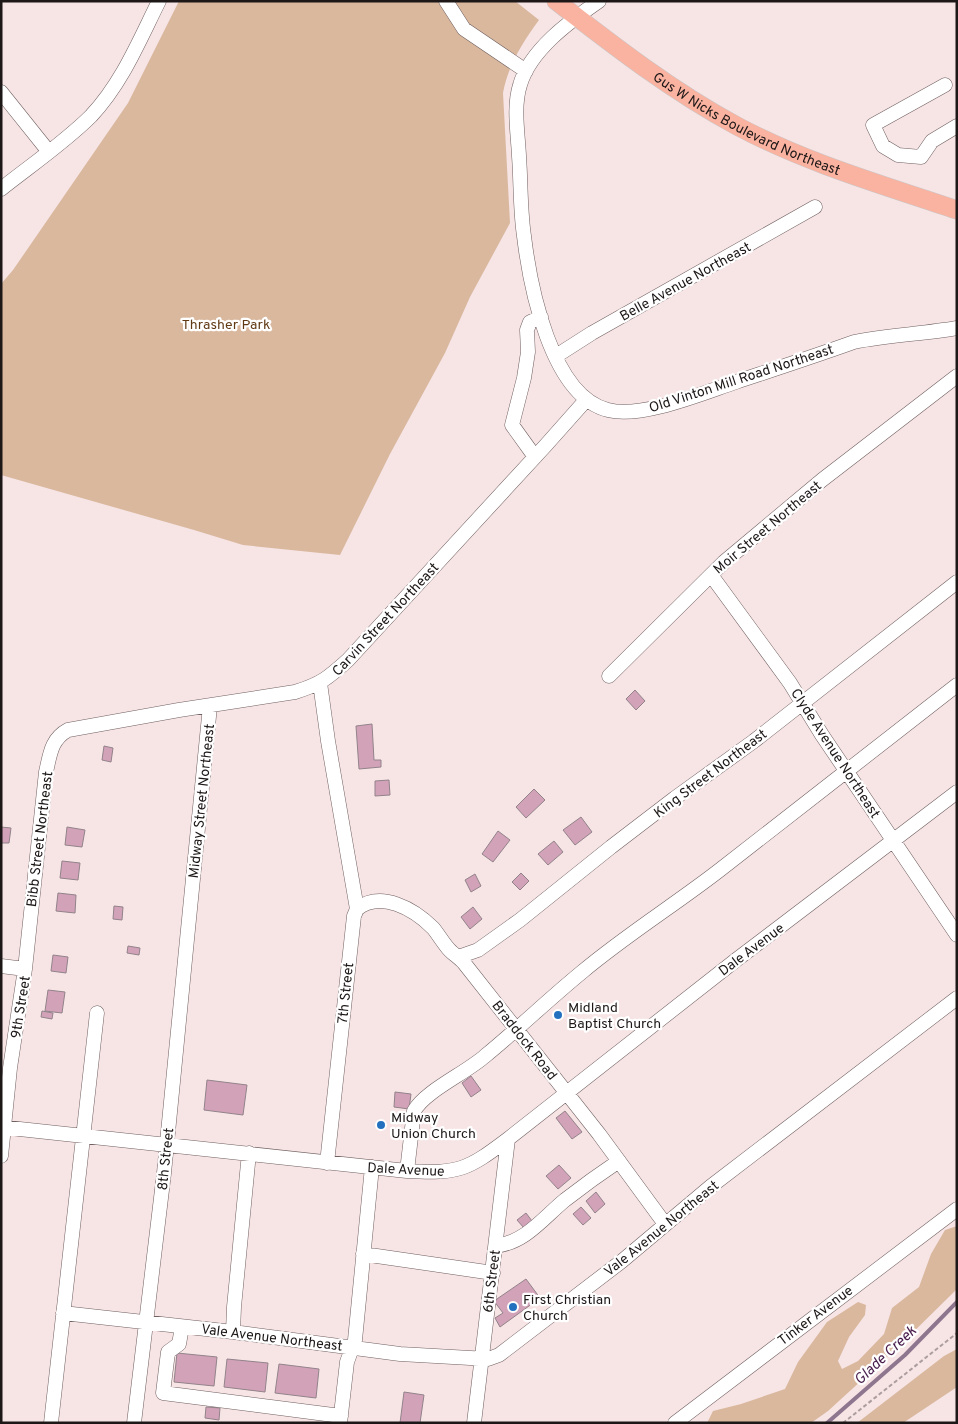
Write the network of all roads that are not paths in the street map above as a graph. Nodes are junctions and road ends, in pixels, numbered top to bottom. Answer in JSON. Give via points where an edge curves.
{"nodes":[{"id":1,"x":159,"y":1,"type":"edge"},
{"id":2,"x":446,"y":1,"type":"edge"},
{"id":3,"x":556,"y":1,"type":"edge"},
{"id":4,"x":599,"y":1,"type":"edge"},
{"id":5,"x":576,"y":17,"type":"junction"},
{"id":6,"x":526,"y":71,"type":"junction"},
{"id":7,"x":945,"y":85,"type":"dead end"},
{"id":8,"x":1,"y":92,"type":"edge"},
{"id":9,"x":957,"y":126,"type":"edge"},
{"id":10,"x":49,"y":152,"type":"junction"},
{"id":11,"x":1,"y":189,"type":"edge"},
{"id":12,"x":815,"y":207,"type":"dead end"},
{"id":13,"x":957,"y":210,"type":"edge"},
{"id":14,"x":541,"y":317,"type":"junction"},
{"id":15,"x":957,"y":328,"type":"edge"},
{"id":16,"x":556,"y":356,"type":"junction"},
{"id":17,"x":957,"y":376,"type":"edge"},
{"id":18,"x":586,"y":400,"type":"junction"},
{"id":19,"x":535,"y":457,"type":"junction"},
{"id":20,"x":711,"y":575,"type":"junction"},
{"id":21,"x":957,"y":582,"type":"edge"},
{"id":22,"x":609,"y":676,"type":"dead end"},
{"id":23,"x":320,"y":683,"type":"junction"},
{"id":24,"x":957,"y":685,"type":"edge"},
{"id":25,"x":802,"y":702,"type":"junction"},
{"id":26,"x":210,"y":706,"type":"junction"},
{"id":27,"x":61,"y":734,"type":"joint"},
{"id":28,"x":846,"y":770,"type":"junction"},
{"id":29,"x":957,"y":792,"type":"edge"},
{"id":30,"x":894,"y":840,"type":"junction"},
{"id":31,"x":192,"y":895,"type":"joint"},
{"id":32,"x":356,"y":910,"type":"junction"},
{"id":33,"x":957,"y":935,"type":"edge"},
{"id":34,"x":27,"y":947,"type":"joint"},
{"id":35,"x":458,"y":957,"type":"junction"},
{"id":36,"x":1,"y":966,"type":"edge"},
{"id":37,"x":25,"y":969,"type":"junction"},
{"id":38,"x":957,"y":998,"type":"edge"},
{"id":39,"x":97,"y":1013,"type":"dead end"},
{"id":40,"x":517,"y":1029,"type":"junction"},
{"id":41,"x":566,"y":1093,"type":"junction"},
{"id":42,"x":3,"y":1127,"type":"edge"},
{"id":43,"x":83,"y":1135,"type":"junction"},
{"id":44,"x":508,"y":1139,"type":"junction"},
{"id":45,"x":167,"y":1145,"type":"junction"},
{"id":46,"x":249,"y":1153,"type":"junction"},
{"id":47,"x":1,"y":1156,"type":"edge"},
{"id":48,"x":619,"y":1161,"type":"junction"},
{"id":49,"x":327,"y":1163,"type":"junction"},
{"id":50,"x":372,"y":1167,"type":"junction"},
{"id":51,"x":407,"y":1171,"type":"junction"},
{"id":52,"x":957,"y":1209,"type":"edge"},
{"id":53,"x":665,"y":1224,"type":"junction"},
{"id":54,"x":496,"y":1246,"type":"junction"},
{"id":55,"x":363,"y":1254,"type":"junction"},
{"id":56,"x":493,"y":1273,"type":"junction"},
{"id":57,"x":63,"y":1312,"type":"junction"},
{"id":58,"x":145,"y":1323,"type":"junction"},
{"id":59,"x":182,"y":1327,"type":"junction"},
{"id":60,"x":233,"y":1332,"type":"junction"},
{"id":61,"x":353,"y":1347,"type":"junction"},
{"id":62,"x":482,"y":1358,"type":"junction"},
{"id":63,"x":341,"y":1419,"type":"edge"},
{"id":64,"x":51,"y":1423,"type":"edge"},
{"id":65,"x":134,"y":1423,"type":"edge"},
{"id":66,"x":474,"y":1423,"type":"edge"},
{"id":67,"x":675,"y":1423,"type":"edge"}],
"edges":[{"from":1,"to":10,"type":"street","via":[[131,59],[107,96],[90,117]]},
{"from":2,"to":6,"type":"street","via":[[464,30]]},
{"from":3,"to":5,"type":"main road","name":"Gus W Nicks Boulevard Northeast"},
{"from":4,"to":5,"type":"street","name":"Old Vinton Mill Road Northeast"},
{"from":5,"to":6,"type":"street","name":"Old Vinton Mill Road Northeast","via":[[542,49]]},
{"from":5,"to":13,"type":"main road","name":"Gus W Nicks Boulevard Northeast","via":[[665,84],[738,127],[824,165]]},
{"from":6,"to":14,"type":"street","name":"Old Vinton Mill Road Northeast","via":[[519,86],[517,110],[522,206],[529,271]]},
{"from":7,"to":9,"type":"street","via":[[873,125],[884,146],[898,155],[921,157],[932,141]]},
{"from":8,"to":10,"type":"street"},
{"from":10,"to":11,"type":"street"},
{"from":12,"to":16,"type":"street","name":"Belle Avenue Northeast"},
{"from":14,"to":16,"type":"street","name":"Old Vinton Mill Road Northeast"},
{"from":14,"to":19,"type":"street","via":[[530,322],[526,330],[528,352],[512,425]]},
{"from":15,"to":18,"type":"street","name":"Old Vinton Mill Road Northeast","via":[[854,342],[664,406],[620,412],[596,407]]},
{"from":16,"to":18,"type":"street","name":"Old Vinton Mill Road Northeast"},
{"from":17,"to":20,"type":"street","name":"Moir Street Northeast","via":[[793,504]]},
{"from":18,"to":19,"type":"street","name":"Carvin Street Northeast"},
{"from":19,"to":23,"type":"street","name":"Carvin Street Northeast","via":[[348,660]]},
{"from":20,"to":22,"type":"street","name":"Moir Street Northeast"},
{"from":20,"to":25,"type":"street","name":"Clyde Avenue Northeast"},
{"from":21,"to":25,"type":"street","name":"King Street Northeast"},
{"from":23,"to":26,"type":"street","name":"Carvin Street Northeast","via":[[295,692]]},
{"from":23,"to":32,"type":"street","name":"7th Street"},
{"from":24,"to":28,"type":"street"},
{"from":25,"to":28,"type":"street","name":"Clyde Avenue Northeast"},
{"from":25,"to":35,"type":"street","name":"King Street Northeast","via":[[520,920],[478,950]]},
{"from":26,"to":27,"type":"street","name":"Carvin Street Northeast","via":[[68,730]]},
{"from":26,"to":31,"type":"street","name":"Midway Street Northeast"},
{"from":27,"to":34,"type":"street","name":"Bibb Street Northeast","via":[[51,748],[46,772]]},
{"from":28,"to":30,"type":"street","name":"Clyde Avenue Northeast"},
{"from":28,"to":40,"type":"street","via":[[715,873],[621,941]]},
{"from":29,"to":30,"type":"street","name":"Dale Avenue"},
{"from":30,"to":33,"type":"street","name":"Clyde Avenue Northeast"},
{"from":30,"to":41,"type":"street","name":"Dale Avenue"},
{"from":31,"to":45,"type":"street","name":"8th Street"},
{"from":32,"to":35,"type":"street","name":"Braddock Road","via":[[362,905],[384,901],[408,909],[434,929]]},
{"from":32,"to":49,"type":"street","name":"7th Street"},
{"from":34,"to":37,"type":"street","name":"9th Street"},
{"from":35,"to":40,"type":"street","name":"Braddock Road"},
{"from":36,"to":37,"type":"street"},
{"from":37,"to":42,"type":"street","name":"9th Street"},
{"from":38,"to":53,"type":"street","name":"Vale Avenue Northeast"},
{"from":39,"to":43,"type":"street"},
{"from":40,"to":41,"type":"street","name":"Braddock Road"},
{"from":40,"to":51,"type":"street","via":[[466,1072],[418,1103],[414,1111]]},
{"from":41,"to":44,"type":"street","name":"Dale Avenue"},
{"from":41,"to":48,"type":"street","name":"Braddock Road"},
{"from":42,"to":43,"type":"street","name":"Dale Avenue"},
{"from":42,"to":47,"type":"street","name":"9th Street"},
{"from":43,"to":45,"type":"street","name":"Dale Avenue"},
{"from":43,"to":57,"type":"street"},
{"from":44,"to":51,"type":"street","name":"Dale Avenue","via":[[480,1161],[451,1172]]},
{"from":44,"to":54,"type":"street","name":"6th Street"},
{"from":45,"to":46,"type":"street","name":"Dale Avenue"},
{"from":45,"to":58,"type":"street","name":"8th Street"},
{"from":46,"to":49,"type":"street","name":"Dale Avenue"},
{"from":46,"to":60,"type":"street"},
{"from":48,"to":53,"type":"street","name":"Braddock Road"},
{"from":48,"to":54,"type":"street","via":[[563,1201],[526,1235],[506,1245]]},
{"from":49,"to":50,"type":"street","name":"Dale Avenue"},
{"from":50,"to":51,"type":"street","name":"Dale Avenue"},
{"from":50,"to":55,"type":"street"},
{"from":52,"to":67,"type":"street","name":"Tinker Avenue"},
{"from":53,"to":62,"type":"street","name":"Vale Avenue Northeast","via":[[507,1350],[488,1359]]},
{"from":54,"to":56,"type":"street","name":"6th Street"},
{"from":55,"to":56,"type":"street"},
{"from":55,"to":61,"type":"street"},
{"from":56,"to":62,"type":"street","name":"6th Street"},
{"from":57,"to":58,"type":"street","name":"Vale Avenue Northeast"},
{"from":57,"to":64,"type":"street"},
{"from":58,"to":59,"type":"street","name":"Vale Avenue Northeast"},
{"from":58,"to":65,"type":"street","name":"8th Street"},
{"from":59,"to":60,"type":"street","name":"Vale Avenue Northeast"},
{"from":59,"to":63,"type":"street","via":[[179,1344],[168,1352],[163,1393]]},
{"from":60,"to":61,"type":"street","name":"Vale Avenue Northeast"},
{"from":61,"to":62,"type":"street","name":"Vale Avenue Northeast","via":[[400,1354]]},
{"from":61,"to":63,"type":"street","via":[[347,1362]]},
{"from":62,"to":66,"type":"street","name":"6th Street"}]}
